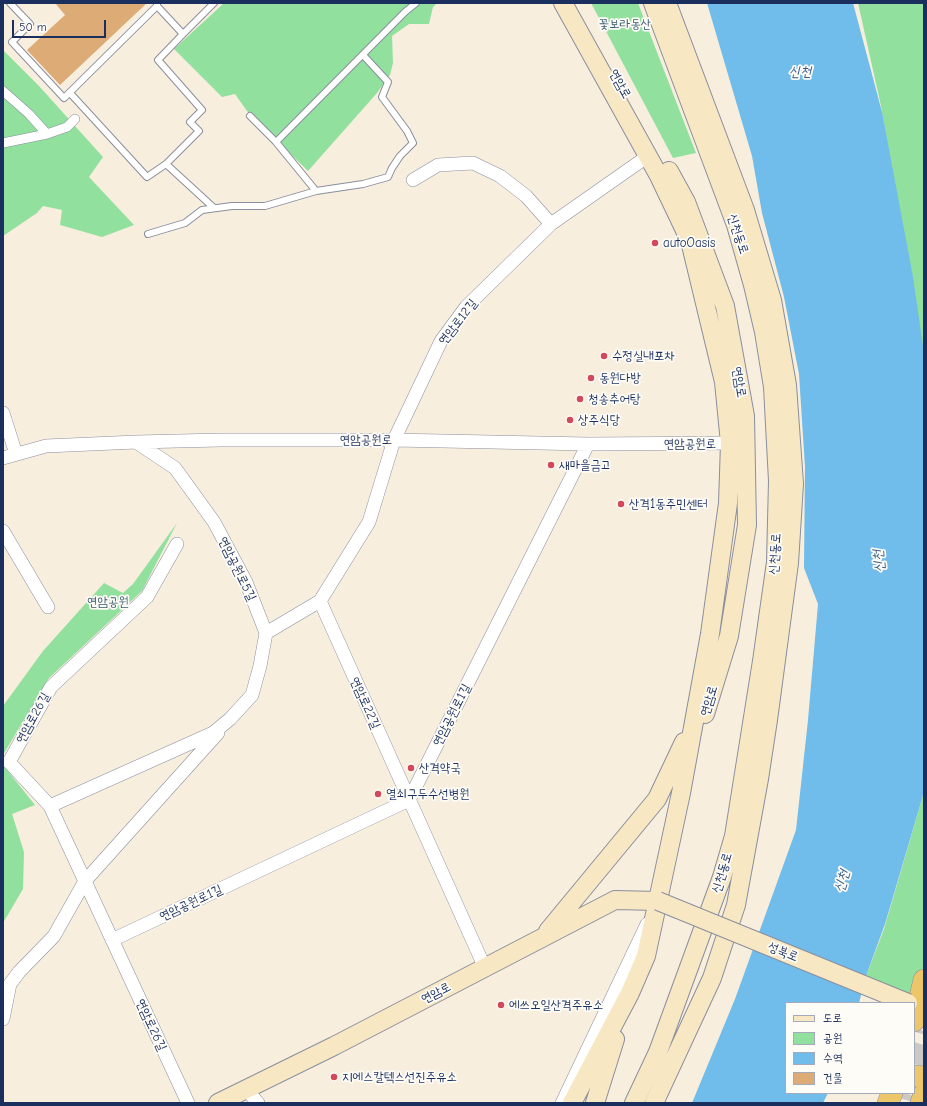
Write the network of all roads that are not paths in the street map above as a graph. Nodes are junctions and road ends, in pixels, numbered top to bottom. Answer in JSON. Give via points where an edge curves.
{"nodes":[{"id":1,"x":10,"y":3,"type":"edge"},
{"id":2,"x":214,"y":3,"type":"edge"},
{"id":3,"x":416,"y":3,"type":"edge"},
{"id":4,"x":563,"y":3,"type":"edge"},
{"id":5,"x":569,"y":3,"type":"edge"},
{"id":6,"x":653,"y":3,"type":"edge"},
{"id":7,"x":667,"y":3,"type":"edge"},
{"id":8,"x":157,"y":5,"type":"edge"},
{"id":9,"x":183,"y":34,"type":"junction"},
{"id":10,"x":363,"y":55,"type":"junction"},
{"id":11,"x":3,"y":91,"type":"edge"},
{"id":12,"x":70,"y":93,"type":"junction"},
{"id":13,"x":250,"y":116,"type":"dead end"},
{"id":14,"x":75,"y":119,"type":"dead end"},
{"id":15,"x":47,"y":134,"type":"junction"},
{"id":16,"x":276,"y":142,"type":"junction"},
{"id":17,"x":3,"y":143,"type":"edge"},
{"id":18,"x":648,"y":156,"type":"junction"},
{"id":19,"x":166,"y":164,"type":"junction"},
{"id":20,"x":413,"y":180,"type":"dead end"},
{"id":21,"x":316,"y":191,"type":"junction"},
{"id":22,"x":214,"y":208,"type":"junction"},
{"id":23,"x":551,"y":224,"type":"junction"},
{"id":24,"x":148,"y":234,"type":"dead end"},
{"id":25,"x":3,"y":413,"type":"edge"},
{"id":26,"x":394,"y":440,"type":"junction"},
{"id":27,"x":136,"y":442,"type":"junction"},
{"id":28,"x":730,"y":443,"type":"junction"},
{"id":29,"x":588,"y":444,"type":"junction"},
{"id":30,"x":16,"y":454,"type":"junction"},
{"id":31,"x":3,"y":458,"type":"edge"},
{"id":32,"x":3,"y":531,"type":"edge"},
{"id":33,"x":177,"y":544,"type":"dead end"},
{"id":34,"x":320,"y":601,"type":"junction"},
{"id":35,"x":48,"y":607,"type":"dead end"},
{"id":36,"x":266,"y":633,"type":"junction"},
{"id":37,"x":695,"y":718,"type":"junction"},
{"id":38,"x":230,"y":719,"type":"junction"},
{"id":39,"x":681,"y":793,"type":"junction"},
{"id":40,"x":409,"y":800,"type":"junction"},
{"id":41,"x":50,"y":806,"type":"junction"},
{"id":42,"x":85,"y":881,"type":"junction"},
{"id":43,"x":658,"y":901,"type":"junction"},
{"id":44,"x":543,"y":938,"type":"junction"},
{"id":45,"x":112,"y":940,"type":"junction"},
{"id":46,"x":485,"y":968,"type":"junction"},
{"id":47,"x":924,"y":980,"type":"edge"},
{"id":48,"x":630,"y":993,"type":"junction"},
{"id":49,"x":898,"y":1002,"type":"edge"},
{"id":50,"x":915,"y":1009,"type":"edge"},
{"id":51,"x":3,"y":1019,"type":"edge"},
{"id":52,"x":246,"y":1089,"type":"junction"},
{"id":53,"x":924,"y":1094,"type":"edge"},
{"id":54,"x":901,"y":1100,"type":"edge"},
{"id":55,"x":188,"y":1103,"type":"edge"},
{"id":56,"x":218,"y":1103,"type":"edge"},
{"id":57,"x":258,"y":1103,"type":"edge"},
{"id":58,"x":562,"y":1103,"type":"edge"},
{"id":59,"x":572,"y":1103,"type":"edge"},
{"id":60,"x":595,"y":1103,"type":"edge"},
{"id":61,"x":634,"y":1103,"type":"edge"},
{"id":62,"x":654,"y":1103,"type":"edge"}],
"edges":[{"from":1,"to":12,"type":"lane","via":[[30,24],[12,42],[64,98]]},
{"from":2,"to":9,"type":"lane"},
{"from":3,"to":10,"type":"lane"},
{"from":4,"to":18,"type":"main road","name":"연암로"},
{"from":5,"to":39,"type":"main road","name":"연암로","via":[[603,54],[686,202],[725,306],[745,416],[747,525],[729,636]]},
{"from":6,"to":61,"type":"main road","name":"신천동로","via":[[736,225],[753,284],[764,332],[772,387],[778,481],[776,562],[734,836],[722,877],[658,1052]]},
{"from":7,"to":62,"type":"main road","name":"신천동로","via":[[745,210],[772,300],[787,386],[794,484],[789,563],[769,712],[736,905],[712,978]]},
{"from":8,"to":9,"type":"lane"},
{"from":8,"to":12,"type":"lane"},
{"from":9,"to":19,"type":"lane","via":[[158,60],[202,110],[190,122],[199,131]]},
{"from":10,"to":16,"type":"lane"},
{"from":10,"to":21,"type":"lane","via":[[388,82],[382,97],[414,143],[400,156],[388,177],[363,184]]},
{"from":11,"to":15,"type":"street"},
{"from":12,"to":19,"type":"lane","via":[[147,177]]},
{"from":13,"to":16,"type":"lane"},
{"from":14,"to":15,"type":"street","via":[[67,127]]},
{"from":15,"to":17,"type":"street"},
{"from":16,"to":21,"type":"lane"},
{"from":18,"to":23,"type":"street","name":"연암로12길"},
{"from":18,"to":28,"type":"main road","name":"연암로","via":[[690,241],[724,382]]},
{"from":19,"to":22,"type":"lane"},
{"from":20,"to":23,"type":"street","via":[[438,165],[473,164],[500,176],[521,192]]},
{"from":21,"to":22,"type":"lane","via":[[265,206]]},
{"from":22,"to":24,"type":"lane","via":[[202,210],[185,223]]},
{"from":23,"to":26,"type":"street","name":"연암로12길","via":[[466,307],[441,341]]},
{"from":25,"to":30,"type":"street"},
{"from":26,"to":27,"type":"street","name":"연암공원로"},
{"from":26,"to":29,"type":"street","name":"연암공원로"},
{"from":26,"to":34,"type":"street","via":[[369,522]]},
{"from":27,"to":30,"type":"street","name":"연암공원로","via":[[46,446]]},
{"from":27,"to":36,"type":"street","name":"연암공원로5길","via":[[175,468],[214,522],[246,582]]},
{"from":28,"to":29,"type":"street","name":"연암공원로"},
{"from":28,"to":37,"type":"main road","name":"연암로","via":[[727,510],[710,634]]},
{"from":29,"to":40,"type":"street","name":"연암공원로1길"},
{"from":30,"to":31,"type":"street","name":"연암공원로"},
{"from":32,"to":35,"type":"street"},
{"from":33,"to":41,"type":"street","name":"연암로26길","via":[[147,597],[51,686],[10,762]]},
{"from":34,"to":36,"type":"street"},
{"from":34,"to":40,"type":"street","name":"연암로22길"},
{"from":36,"to":38,"type":"street","via":[[252,695]]},
{"from":37,"to":39,"type":"main road"},
{"from":37,"to":44,"type":"main road","via":[[657,799]]},
{"from":38,"to":41,"type":"street","via":[[213,733]]},
{"from":38,"to":42,"type":"street"},
{"from":39,"to":43,"type":"main road"},
{"from":40,"to":45,"type":"street","name":"연암공원로1길"},
{"from":40,"to":46,"type":"street","name":"연암로22길"},
{"from":41,"to":42,"type":"street","name":"연암로26길"},
{"from":42,"to":45,"type":"street","name":"연암로26길"},
{"from":42,"to":51,"type":"street","via":[[54,936],[10,984]]},
{"from":43,"to":44,"type":"main road","name":"연암로","via":[[615,900]]},
{"from":43,"to":48,"type":"main road","via":[[646,956]]},
{"from":43,"to":49,"type":"main road","name":"성북로","bridge":true},
{"from":43,"to":58,"type":"street"},
{"from":44,"to":46,"type":"main road","name":"연암로"},
{"from":45,"to":55,"type":"street","name":"연암로26길"},
{"from":46,"to":52,"type":"main road","name":"연암로"},
{"from":47,"to":50,"type":"highway"},
{"from":48,"to":59,"type":"main road"},
{"from":48,"to":60,"type":"main road"},
{"from":52,"to":56,"type":"main road","name":"연암로"},
{"from":52,"to":57,"type":"street"},
{"from":53,"to":54,"type":"highway"}]}
